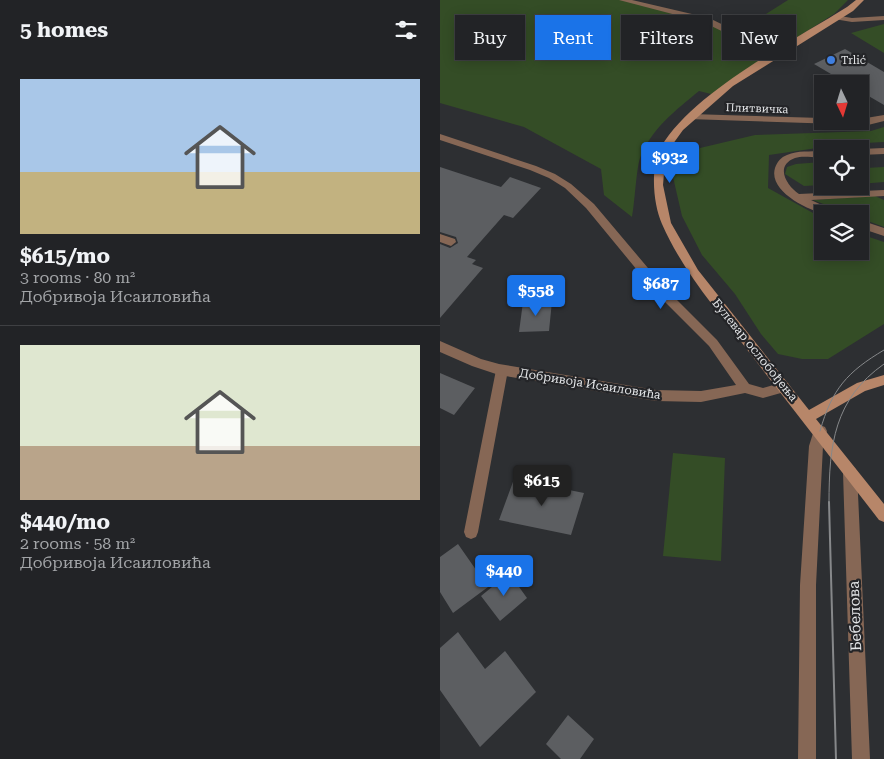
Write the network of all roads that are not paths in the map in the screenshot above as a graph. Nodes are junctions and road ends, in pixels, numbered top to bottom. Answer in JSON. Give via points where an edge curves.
{"nodes":[{"id":1,"x":623,"y":0,"type":"edge"},
{"id":2,"x":860,"y":0,"type":"edge"},
{"id":3,"x":837,"y":17,"type":"junction"},
{"id":4,"x":884,"y":18,"type":"edge"},
{"id":5,"x":722,"y":28,"type":"edge"},
{"id":6,"x":796,"y":43,"type":"edge"},
{"id":7,"x":769,"y":60,"type":"edge"},
{"id":8,"x":691,"y":117,"type":"junction"},
{"id":9,"x":884,"y":118,"type":"edge"},
{"id":10,"x":814,"y":121,"type":"edge"},
{"id":11,"x":869,"y":122,"type":"edge"},
{"id":12,"x":440,"y":137,"type":"edge"},
{"id":13,"x":884,"y":151,"type":"edge"},
{"id":14,"x":869,"y":152,"type":"edge"},
{"id":15,"x":814,"y":155,"type":"edge"},
{"id":16,"x":884,"y":193,"type":"edge"},
{"id":17,"x":799,"y":197,"type":"junction"},
{"id":18,"x":816,"y":205,"type":"edge"},
{"id":19,"x":869,"y":227,"type":"edge"},
{"id":20,"x":884,"y":232,"type":"edge"},
{"id":21,"x":440,"y":346,"type":"edge"},
{"id":22,"x":502,"y":370,"type":"junction"},
{"id":23,"x":884,"y":380,"type":"edge"},
{"id":24,"x":784,"y":387,"type":"junction"},
{"id":25,"x":745,"y":388,"type":"junction"},
{"id":26,"x":808,"y":417,"type":"junction"},
{"id":27,"x":820,"y":431,"type":"junction"},
{"id":28,"x":850,"y":472,"type":"junction"},
{"id":29,"x":884,"y":515,"type":"edge"},
{"id":30,"x":471,"y":532,"type":"dead end"},
{"id":31,"x":807,"y":759,"type":"edge"},
{"id":32,"x":861,"y":759,"type":"edge"}],
"edges":[{"from":1,"to":5,"type":"street","via":[[706,20]]},
{"from":2,"to":3,"type":"main road","name":"Булевар ослобођења"},
{"from":3,"to":4,"type":"street","via":[[852,20]]},
{"from":3,"to":6,"type":"main road","name":"Булевар ослобођења"},
{"from":7,"to":8,"type":"main road","name":"Булевар ослобођења","via":[[715,95]]},
{"from":8,"to":10,"type":"street","name":"Плитвичка"},
{"from":8,"to":24,"type":"main road","name":"Булевар ослобођења","via":[[669,142],[660,162],[658,185],[666,223],[694,273]]},
{"from":9,"to":11,"type":"street","name":"Плитвичка"},
{"from":12,"to":25,"type":"street","via":[[533,168],[568,186],[590,206],[660,290],[713,343]]},
{"from":13,"to":14,"type":"street"},
{"from":15,"to":17,"type":"street","via":[[792,156],[778,170],[779,178],[788,191]]},
{"from":16,"to":17,"type":"street"},
{"from":17,"to":18,"type":"street"},
{"from":19,"to":20,"type":"street"},
{"from":21,"to":22,"type":"street","name":"Добривоја Исаиловића","via":[[470,361]]},
{"from":22,"to":25,"type":"street","name":"Добривоја Исаиловића","via":[[671,396],[702,397]]},
{"from":22,"to":30,"type":"street"},
{"from":23,"to":26,"type":"main road","via":[[861,387]]},
{"from":24,"to":25,"type":"street","via":[[763,393]]},
{"from":24,"to":26,"type":"main road","name":"Булевар ослобођења"},
{"from":26,"to":27,"type":"main road","name":"Булевар ослобођења"},
{"from":27,"to":28,"type":"main road","name":"Булевар ослобођења"},
{"from":27,"to":31,"type":"street","via":[[816,446],[808,585]]},
{"from":28,"to":29,"type":"main road","name":"Булевар ослобођења"},
{"from":28,"to":32,"type":"street","name":"Бебелова"}]}
